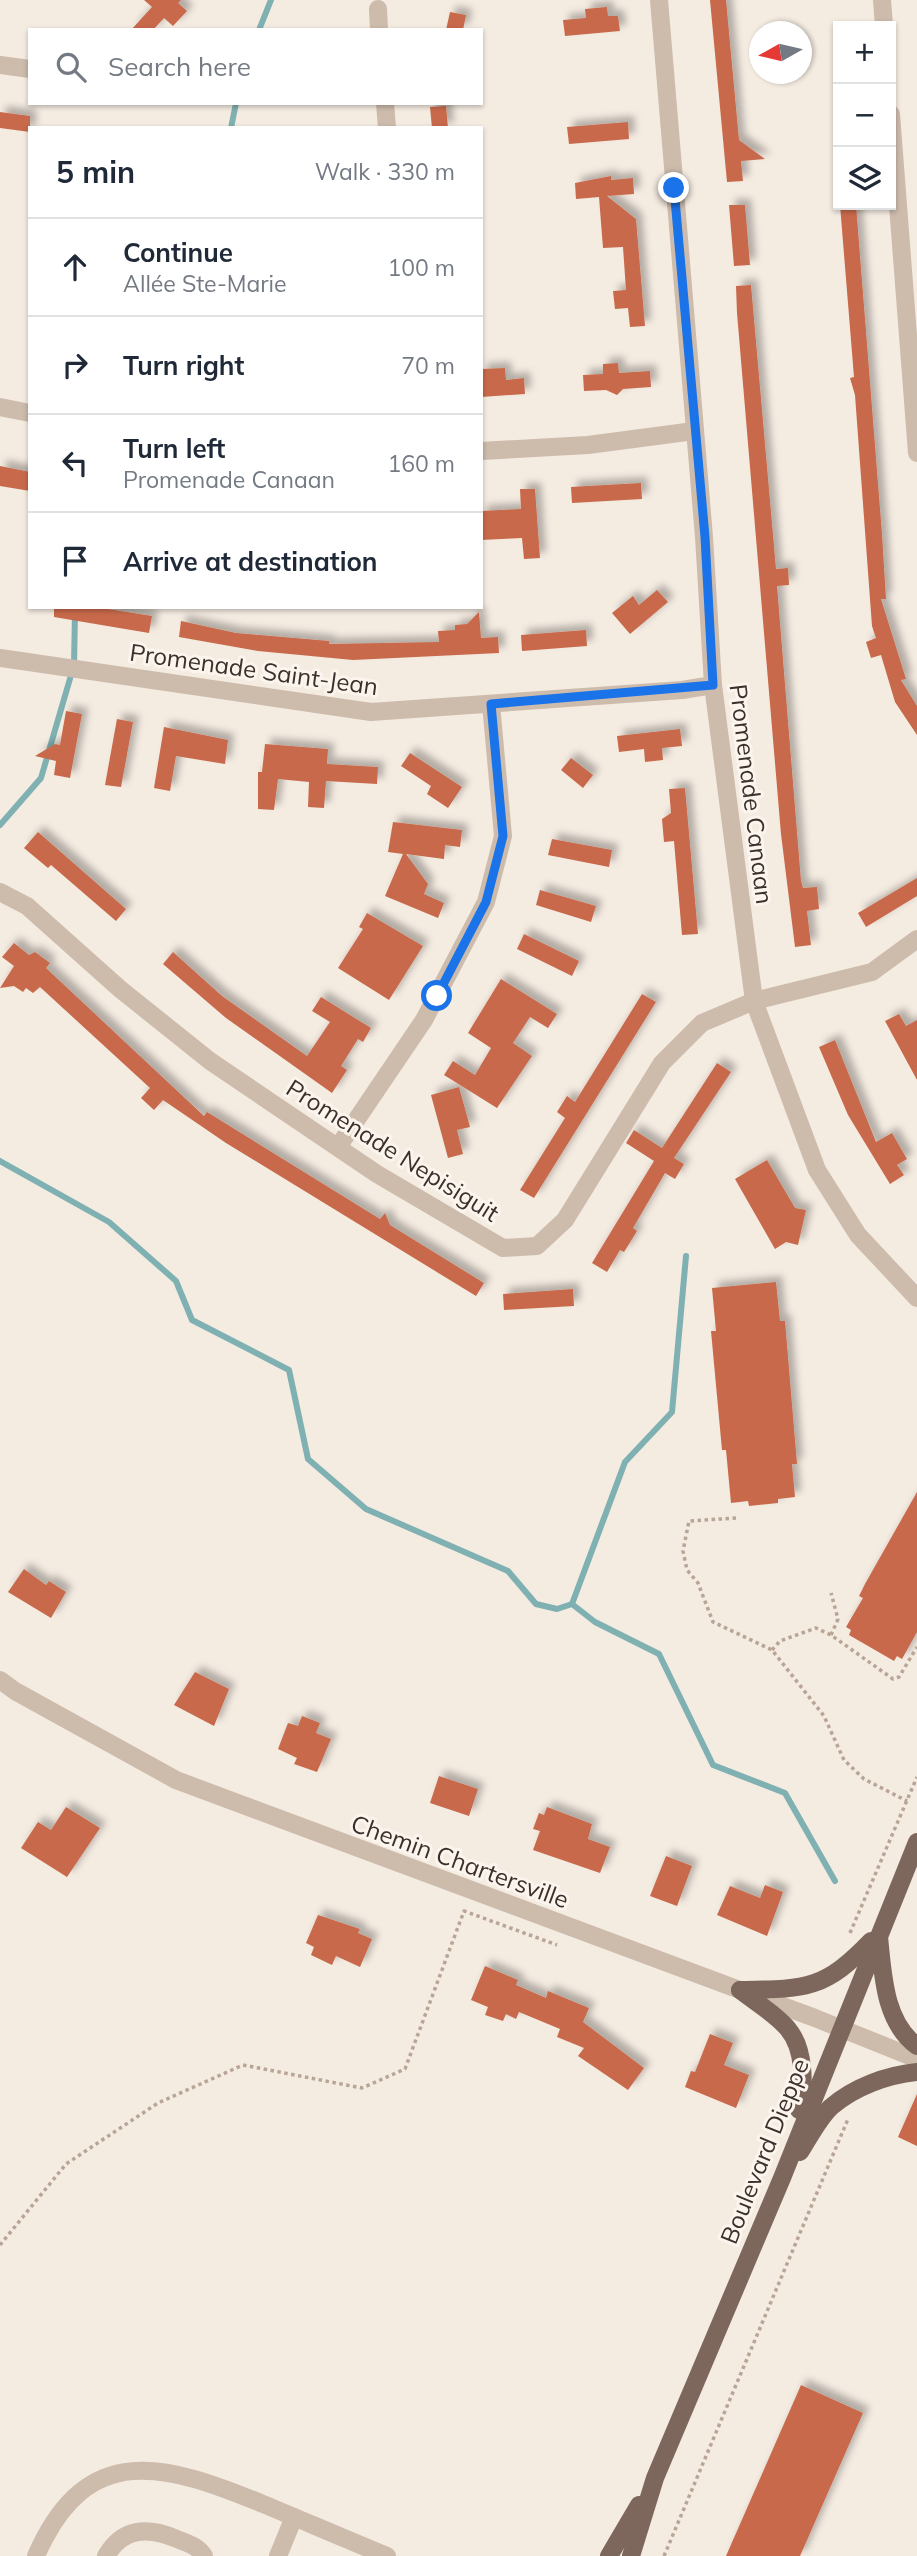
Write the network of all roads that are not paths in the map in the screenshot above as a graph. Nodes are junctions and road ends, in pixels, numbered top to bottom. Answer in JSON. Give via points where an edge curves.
{"nodes":[{"id":1,"x":659,"y":0,"type":"edge"},
{"id":2,"x":882,"y":0,"type":"edge"},
{"id":3,"x":378,"y":9,"type":"dead end"},
{"id":4,"x":884,"y":21,"type":"edge"},
{"id":5,"x":379,"y":28,"type":"edge"},
{"id":6,"x":0,"y":65,"type":"edge"},
{"id":7,"x":28,"y":69,"type":"edge"},
{"id":8,"x":385,"y":105,"type":"edge"},
{"id":9,"x":387,"y":126,"type":"edge"},
{"id":10,"x":894,"y":147,"type":"edge"},
{"id":11,"x":0,"y":407,"type":"edge"},
{"id":12,"x":28,"y":413,"type":"edge"},
{"id":13,"x":694,"y":431,"type":"junction"},
{"id":14,"x":483,"y":450,"type":"edge"},
{"id":15,"x":917,"y":453,"type":"edge"},
{"id":16,"x":0,"y":658,"type":"edge"},
{"id":17,"x":713,"y":685,"type":"junction"},
{"id":18,"x":491,"y":704,"type":"junction"},
{"id":19,"x":0,"y":892,"type":"edge"},
{"id":20,"x":917,"y":939,"type":"edge"},
{"id":21,"x":754,"y":1001,"type":"junction"},
{"id":22,"x":338,"y":1147,"type":"junction"},
{"id":23,"x":917,"y":1298,"type":"edge"},
{"id":24,"x":0,"y":1680,"type":"edge"},
{"id":25,"x":917,"y":1842,"type":"edge"},
{"id":26,"x":878,"y":1933,"type":"junction"},
{"id":27,"x":740,"y":1990,"type":"junction"},
{"id":28,"x":840,"y":2028,"type":"junction"},
{"id":29,"x":917,"y":2046,"type":"edge"},
{"id":30,"x":917,"y":2059,"type":"edge"},
{"id":31,"x":917,"y":2072,"type":"edge"},
{"id":32,"x":782,"y":2178,"type":"junction"},
{"id":33,"x":655,"y":2477,"type":"junction"},
{"id":34,"x":294,"y":2517,"type":"junction"},
{"id":35,"x":36,"y":2556,"type":"edge"},
{"id":36,"x":106,"y":2556,"type":"edge"},
{"id":37,"x":204,"y":2556,"type":"edge"},
{"id":38,"x":278,"y":2556,"type":"edge"},
{"id":39,"x":387,"y":2556,"type":"edge"},
{"id":40,"x":609,"y":2556,"type":"edge"},
{"id":41,"x":631,"y":2556,"type":"edge"}],
"edges":[{"from":1,"to":13,"type":"street","name":"Promenade Canaan"},
{"from":2,"to":4,"type":"street"},
{"from":3,"to":5,"type":"street"},
{"from":6,"to":7,"type":"street"},
{"from":8,"to":9,"type":"street"},
{"from":10,"to":15,"type":"street"},
{"from":11,"to":12,"type":"street"},
{"from":13,"to":14,"type":"street","via":[[588,445]]},
{"from":13,"to":17,"type":"street","name":"Promenade Canaan"},
{"from":16,"to":18,"type":"street","name":"Promenade Saint-Jean","via":[[371,712]]},
{"from":17,"to":18,"type":"street","name":"Promenade Saint-Jean"},
{"from":17,"to":21,"type":"street","name":"Promenade Canaan"},
{"from":18,"to":22,"type":"street","via":[[503,836],[486,902],[424,1020]]},
{"from":19,"to":22,"type":"street","name":"Promenade Nepisiguit","via":[[27,906],[210,1061]]},
{"from":20,"to":21,"type":"street","name":"Promenade Nepisiguit","via":[[872,972]]},
{"from":21,"to":22,"type":"street","name":"Promenade Nepisiguit","via":[[702,1023],[662,1063],[565,1220],[537,1246],[503,1248]]},
{"from":21,"to":23,"type":"street","name":"Promenade Canaan","via":[[817,1170],[858,1235]]},
{"from":24,"to":27,"type":"street","name":"Chemin Chartersville","via":[[176,1780]]},
{"from":25,"to":26,"type":"main road","name":"Boulevard Dieppe"},
{"from":26,"to":27,"type":"main road","via":[[844,1970],[826,1979],[787,1989]]},
{"from":26,"to":28,"type":"main road","name":"Boulevard Dieppe"},
{"from":26,"to":29,"type":"main road","via":[[892,2013]]},
{"from":27,"to":28,"type":"street","name":"Chemin Chartersville"},
{"from":27,"to":32,"type":"main road","via":[[789,2030],[802,2072],[804,2090]]},
{"from":28,"to":30,"type":"street","name":"Chemin Chartersville"},
{"from":28,"to":32,"type":"main road","name":"Boulevard Dieppe"},
{"from":31,"to":32,"type":"main road","via":[[862,2087],[830,2108]]},
{"from":32,"to":33,"type":"main road","name":"Boulevard Dieppe"},
{"from":33,"to":40,"type":"main road","name":"Boulevard Dieppe"},
{"from":33,"to":41,"type":"main road","name":"Boulevard Dieppe"},
{"from":34,"to":35,"type":"street","via":[[186,2474],[132,2470],[94,2482],[75,2496],[59,2511]]},
{"from":34,"to":38,"type":"street"},
{"from":34,"to":39,"type":"street"},
{"from":36,"to":37,"type":"street","via":[[127,2535],[154,2530],[195,2547]]}]}
